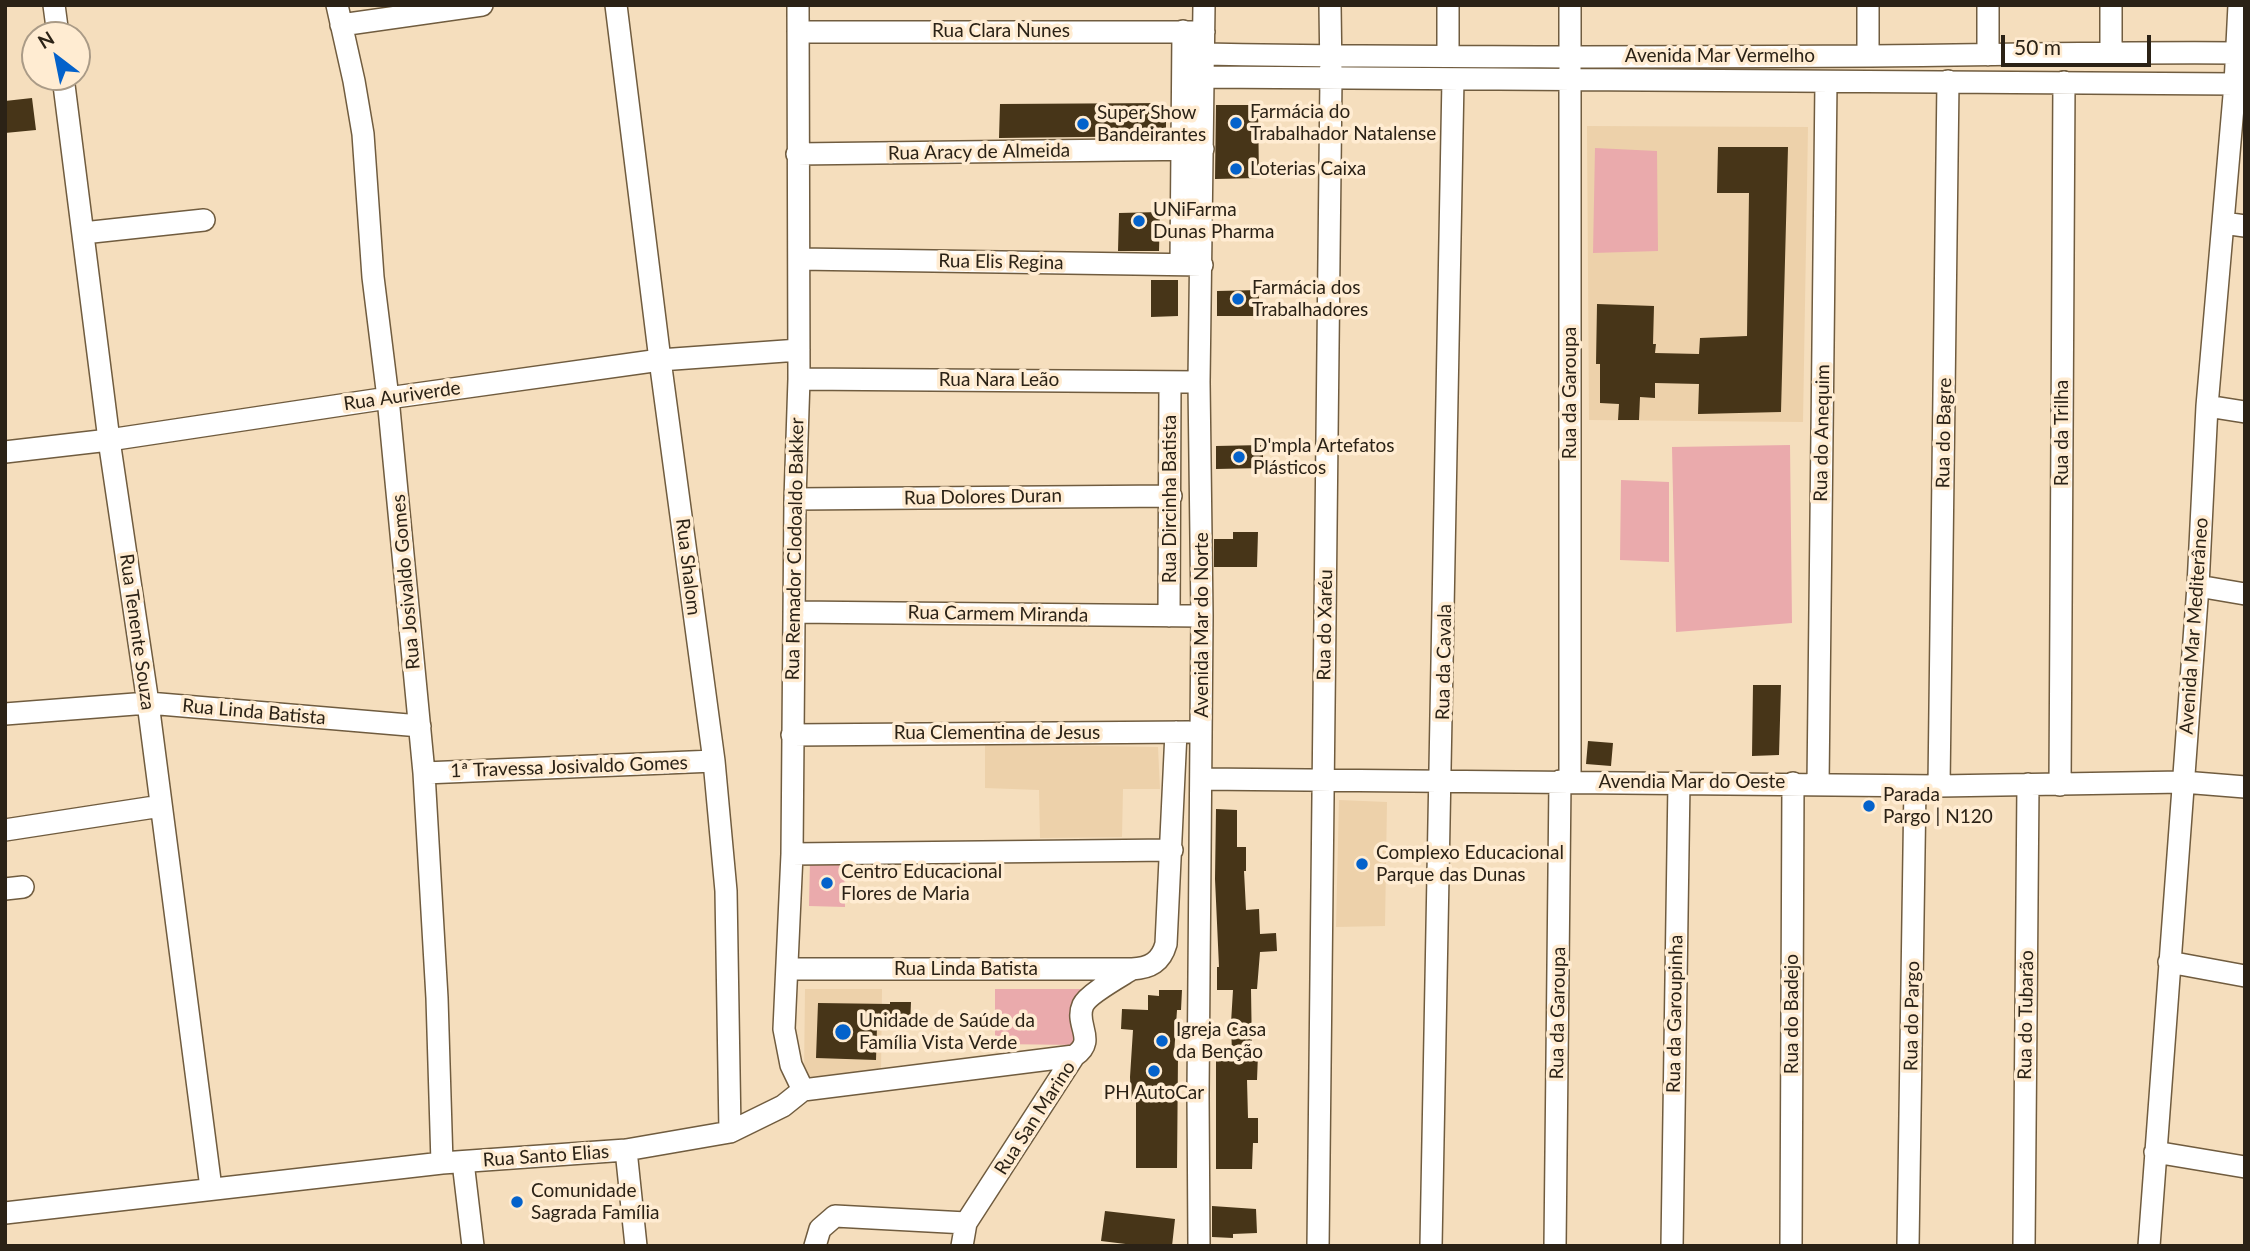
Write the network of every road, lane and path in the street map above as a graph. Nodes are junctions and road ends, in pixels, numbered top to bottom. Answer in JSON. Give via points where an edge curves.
{"nodes":[{"id":1,"x":482,"y":5,"type":"edge"},
{"id":2,"x":616,"y":5,"type":"edge"},
{"id":3,"x":798,"y":5,"type":"edge"},
{"id":4,"x":1204,"y":5,"type":"edge"},
{"id":5,"x":1329,"y":5,"type":"edge"},
{"id":6,"x":1448,"y":5,"type":"edge"},
{"id":7,"x":1570,"y":5,"type":"edge"},
{"id":8,"x":1868,"y":5,"type":"edge"},
{"id":9,"x":1988,"y":5,"type":"edge"},
{"id":10,"x":2110,"y":5,"type":"edge"},
{"id":11,"x":2239,"y":5,"type":"edge"},
{"id":12,"x":339,"y":15,"type":"edge"},
{"id":13,"x":1193,"y":31,"type":"junction"},
{"id":14,"x":2241,"y":31,"type":"edge"},
{"id":15,"x":798,"y":32,"type":"junction"},
{"id":16,"x":2110,"y":52,"type":"junction"},
{"id":17,"x":2236,"y":53,"type":"junction"},
{"id":18,"x":1205,"y":54,"type":"junction"},
{"id":19,"x":1448,"y":55,"type":"junction"},
{"id":20,"x":1988,"y":55,"type":"junction"},
{"id":21,"x":1570,"y":56,"type":"junction"},
{"id":22,"x":1868,"y":56,"type":"junction"},
{"id":23,"x":1330,"y":66,"type":"junction"},
{"id":24,"x":1204,"y":77,"type":"junction"},
{"id":25,"x":1453,"y":79,"type":"junction"},
{"id":26,"x":1571,"y":80,"type":"junction"},
{"id":27,"x":1948,"y":81,"type":"junction"},
{"id":28,"x":1826,"y":82,"type":"junction"},
{"id":29,"x":2064,"y":82,"type":"junction"},
{"id":30,"x":2235,"y":84,"type":"junction"},
{"id":31,"x":65,"y":91,"type":"edge"},
{"id":32,"x":1193,"y":149,"type":"junction"},
{"id":33,"x":797,"y":154,"type":"junction"},
{"id":34,"x":204,"y":220,"type":"dead end"},
{"id":35,"x":2223,"y":223,"type":"junction"},
{"id":36,"x":2245,"y":226,"type":"edge"},
{"id":37,"x":83,"y":233,"type":"junction"},
{"id":38,"x":799,"y":259,"type":"junction"},
{"id":39,"x":1192,"y":265,"type":"junction"},
{"id":40,"x":799,"y":350,"type":"junction"},
{"id":41,"x":660,"y":360,"type":"junction"},
{"id":42,"x":799,"y":379,"type":"junction"},
{"id":43,"x":1170,"y":382,"type":"junction"},
{"id":44,"x":1199,"y":382,"type":"junction"},
{"id":45,"x":388,"y":398,"type":"junction"},
{"id":46,"x":2207,"y":406,"type":"junction"},
{"id":47,"x":2245,"y":412,"type":"edge"},
{"id":48,"x":109,"y":440,"type":"junction"},
{"id":49,"x":5,"y":452,"type":"edge"},
{"id":50,"x":1171,"y":496,"type":"junction"},
{"id":51,"x":794,"y":499,"type":"junction"},
{"id":52,"x":2198,"y":586,"type":"junction"},
{"id":53,"x":2245,"y":594,"type":"edge"},
{"id":54,"x":794,"y":612,"type":"junction"},
{"id":55,"x":1168,"y":616,"type":"junction"},
{"id":56,"x":1202,"y":617,"type":"junction"},
{"id":57,"x":148,"y":703,"type":"junction"},
{"id":58,"x":5,"y":714,"type":"edge"},
{"id":59,"x":420,"y":726,"type":"junction"},
{"id":60,"x":1176,"y":732,"type":"junction"},
{"id":61,"x":1202,"y":733,"type":"junction"},
{"id":62,"x":792,"y":735,"type":"junction"},
{"id":63,"x":714,"y":761,"type":"junction"},
{"id":64,"x":424,"y":773,"type":"junction"},
{"id":65,"x":1201,"y":779,"type":"junction"},
{"id":66,"x":1324,"y":780,"type":"junction"},
{"id":67,"x":1565,"y":781,"type":"junction"},
{"id":68,"x":1679,"y":782,"type":"junction"},
{"id":69,"x":2183,"y":782,"type":"junction"},
{"id":70,"x":1441,"y":783,"type":"junction"},
{"id":71,"x":1793,"y":783,"type":"junction"},
{"id":72,"x":1818,"y":784,"type":"junction"},
{"id":73,"x":2028,"y":784,"type":"junction"},
{"id":74,"x":2060,"y":785,"type":"junction"},
{"id":75,"x":1915,"y":786,"type":"junction"},
{"id":76,"x":1939,"y":786,"type":"junction"},
{"id":77,"x":2245,"y":787,"type":"edge"},
{"id":78,"x":161,"y":806,"type":"junction"},
{"id":79,"x":5,"y":830,"type":"edge"},
{"id":80,"x":1172,"y":850,"type":"junction"},
{"id":81,"x":792,"y":853,"type":"junction"},
{"id":82,"x":2169,"y":962,"type":"junction"},
{"id":83,"x":1138,"y":968,"type":"junction"},
{"id":84,"x":787,"y":969,"type":"junction"},
{"id":85,"x":2245,"y":976,"type":"edge"},
{"id":86,"x":1074,"y":1056,"type":"junction"},
{"id":87,"x":803,"y":1090,"type":"junction"},
{"id":88,"x":730,"y":1132,"type":"junction"},
{"id":89,"x":626,"y":1150,"type":"junction"},
{"id":90,"x":2155,"y":1152,"type":"junction"},
{"id":91,"x":452,"y":1162,"type":"junction"},
{"id":92,"x":2245,"y":1167,"type":"edge"},
{"id":93,"x":211,"y":1188,"type":"junction"},
{"id":94,"x":5,"y":1213,"type":"edge"},
{"id":95,"x":966,"y":1223,"type":"junction"},
{"id":96,"x":473,"y":1246,"type":"edge"},
{"id":97,"x":636,"y":1246,"type":"edge"},
{"id":98,"x":815,"y":1246,"type":"edge"},
{"id":99,"x":962,"y":1246,"type":"edge"},
{"id":100,"x":1199,"y":1246,"type":"edge"},
{"id":101,"x":1318,"y":1246,"type":"edge"},
{"id":102,"x":1431,"y":1246,"type":"edge"},
{"id":103,"x":1555,"y":1246,"type":"edge"},
{"id":104,"x":1672,"y":1246,"type":"edge"},
{"id":105,"x":1791,"y":1246,"type":"edge"},
{"id":106,"x":1908,"y":1246,"type":"edge"},
{"id":107,"x":2024,"y":1246,"type":"edge"},
{"id":108,"x":2148,"y":1246,"type":"edge"}],
"edges":[{"from":1,"to":12,"type":"street"},
{"from":2,"to":41,"type":"street","name":"Rua Shalom"},
{"from":3,"to":15,"type":"street","name":"Rua Remador Clodoaldo Bakker"},
{"from":4,"to":13,"type":"street","name":"Avenida Mar do Norte"},
{"from":5,"to":23,"type":"street","name":"Rua do Xaréu"},
{"from":6,"to":19,"type":"street"},
{"from":7,"to":21,"type":"street","name":"Rua da Garoupa"},
{"from":8,"to":22,"type":"street"},
{"from":9,"to":20,"type":"street"},
{"from":10,"to":16,"type":"street"},
{"from":11,"to":14,"type":"street","name":"Avenida Mar Mediterâneo"},
{"from":12,"to":45,"type":"street","name":"Rua Josivaldo Gomes","via":[[363,134],[373,277]]},
{"from":13,"to":15,"type":"street","name":"Rua Clara Nunes"},
{"from":13,"to":18,"type":"street","name":"Avenida Mar do Norte"},
{"from":13,"to":32,"type":"street"},
{"from":14,"to":17,"type":"street","name":"Avenida Mar Mediterâneo"},
{"from":15,"to":33,"type":"street","name":"Rua Remador Clodoaldo Bakker"},
{"from":16,"to":17,"type":"street","name":"Avenida Mar Vermelho"},
{"from":16,"to":20,"type":"street","name":"Avenida Mar Vermelho"},
{"from":17,"to":30,"type":"street","name":"Avenida Mar Mediterâneo"},
{"from":18,"to":23,"type":"street","name":"Avenida Mar Vermelho"},
{"from":18,"to":24,"type":"street","name":"Avenida Mar do Norte"},
{"from":19,"to":21,"type":"street","name":"Avenida Mar Vermelho"},
{"from":19,"to":23,"type":"street","name":"Avenida Mar Vermelho"},
{"from":20,"to":22,"type":"street","name":"Avenida Mar Vermelho"},
{"from":21,"to":22,"type":"street","name":"Avenida Mar Vermelho"},
{"from":21,"to":26,"type":"street","name":"Rua da Garoupa"},
{"from":23,"to":24,"type":"street","name":"Avenida Mar Vermelho"},
{"from":23,"to":25,"type":"street","name":"Avenida Mar Vermelho"},
{"from":23,"to":66,"type":"street","name":"Rua do Xaréu"},
{"from":24,"to":32,"type":"street","name":"Avenida Mar do Norte"},
{"from":25,"to":26,"type":"street","name":"Avenida Mar Vermelho"},
{"from":25,"to":70,"type":"street","name":"Rua da Cavala"},
{"from":26,"to":28,"type":"street","name":"Avenida Mar Vermelho"},
{"from":26,"to":67,"type":"street","name":"Rua da Garoupa"},
{"from":27,"to":28,"type":"street","name":"Avenida Mar Vermelho"},
{"from":27,"to":29,"type":"street","name":"Avenida Mar Vermelho"},
{"from":27,"to":76,"type":"street","name":"Rua do Bagre"},
{"from":28,"to":72,"type":"street","name":"Rua do Anequim"},
{"from":29,"to":30,"type":"street","name":"Avenida Mar Vermelho"},
{"from":29,"to":74,"type":"street","name":"Rua da Trilha"},
{"from":30,"to":35,"type":"street","name":"Avenida Mar Mediterâneo"},
{"from":31,"to":37,"type":"street","name":"Rua Tenente Souza"},
{"from":32,"to":33,"type":"street","name":"Rua Aracy de Almeida"},
{"from":32,"to":39,"type":"street","name":"Avenida Mar do Norte"},
{"from":33,"to":38,"type":"street","name":"Rua Remador Clodoaldo Bakker"},
{"from":34,"to":37,"type":"street"},
{"from":35,"to":36,"type":"street"},
{"from":35,"to":46,"type":"street","name":"Avenida Mar Mediterâneo"},
{"from":37,"to":48,"type":"street","name":"Rua Tenente Souza"},
{"from":38,"to":39,"type":"street","name":"Rua Elis Regina"},
{"from":38,"to":40,"type":"street","name":"Rua Remador Clodoaldo Bakker"},
{"from":39,"to":44,"type":"street","name":"Avenida Mar do Norte"},
{"from":40,"to":41,"type":"street","name":"Rua Auriverde"},
{"from":40,"to":42,"type":"street","name":"Rua Remador Clodoaldo Bakker"},
{"from":41,"to":45,"type":"street","name":"Rua Auriverde"},
{"from":41,"to":63,"type":"street","name":"Rua Shalom"},
{"from":42,"to":43,"type":"street","name":"Rua Nara Leão"},
{"from":42,"to":51,"type":"street","name":"Rua Remador Clodoaldo Bakker"},
{"from":43,"to":44,"type":"street","name":"Rua Nara Leão"},
{"from":43,"to":50,"type":"street","name":"Rua Dircinha Batista"},
{"from":44,"to":56,"type":"street","name":"Avenida Mar do Norte"},
{"from":45,"to":48,"type":"street","name":"Rua Auriverde"},
{"from":45,"to":59,"type":"street","name":"Rua Josivaldo Gomes"},
{"from":46,"to":47,"type":"street"},
{"from":46,"to":52,"type":"street","name":"Avenida Mar Mediterâneo"},
{"from":48,"to":49,"type":"street","name":"Rua Auriverde"},
{"from":48,"to":57,"type":"street","name":"Rua Tenente Souza"},
{"from":50,"to":51,"type":"street","name":"Rua Dolores Duran"},
{"from":50,"to":55,"type":"street","name":"Rua Dircinha Batista"},
{"from":51,"to":54,"type":"street","name":"Rua Remador Clodoaldo Bakker"},
{"from":52,"to":53,"type":"street"},
{"from":52,"to":69,"type":"street","name":"Avenida Mar Mediterâneo"},
{"from":54,"to":55,"type":"street","name":"Rua Carmem Miranda"},
{"from":54,"to":62,"type":"street","name":"Rua Remador Clodoaldo Bakker"},
{"from":55,"to":56,"type":"street","name":"Rua Carmem Miranda"},
{"from":56,"to":61,"type":"street","name":"Avenida Mar do Norte"},
{"from":57,"to":58,"type":"street","name":"Rua Linda Batista"},
{"from":57,"to":59,"type":"street","name":"Rua Linda Batista"},
{"from":57,"to":78,"type":"street","name":"Rua Tenente Souza"},
{"from":59,"to":64,"type":"street","name":"Rua Josivaldo Gomes"},
{"from":60,"to":61,"type":"street","name":"Rua Clementina de Jesus"},
{"from":60,"to":62,"type":"street","name":"Rua Clementina de Jesus"},
{"from":60,"to":80,"type":"street"},
{"from":61,"to":65,"type":"street","name":"Avenida Mar do Norte"},
{"from":62,"to":81,"type":"street","name":"Rua Remador Clodoaldo Bakker"},
{"from":63,"to":64,"type":"street","name":"1ª Travessa Josivaldo Gomes"},
{"from":63,"to":88,"type":"street","name":"Rua Shalom","via":[[726,891]]},
{"from":64,"to":91,"type":"street","name":"Rua Josivaldo Gomes"},
{"from":65,"to":66,"type":"street","name":"Avendia Mar do Oeste"},
{"from":65,"to":100,"type":"street","name":"Avenida Mar do Norte"},
{"from":66,"to":70,"type":"street","name":"Avendia Mar do Oeste"},
{"from":66,"to":101,"type":"street","name":"Rua do Xaréu"},
{"from":67,"to":68,"type":"street","name":"Avendia Mar do Oeste"},
{"from":67,"to":70,"type":"street","name":"Avendia Mar do Oeste"},
{"from":67,"to":103,"type":"street","name":"Rua da Garoupa"},
{"from":68,"to":71,"type":"street","name":"Avendia Mar do Oeste"},
{"from":68,"to":104,"type":"street","name":"Rua da Garoupinha"},
{"from":69,"to":74,"type":"street","name":"Avendia Mar do Oeste"},
{"from":69,"to":77,"type":"street","name":"Avendia Mar do Oeste"},
{"from":69,"to":82,"type":"street","name":"Avenida Mar Mediterâneo"},
{"from":70,"to":102,"type":"street","name":"Rua da Cavala"},
{"from":71,"to":72,"type":"street","name":"Avendia Mar do Oeste"},
{"from":71,"to":105,"type":"street","name":"Rua do Badejo"},
{"from":72,"to":75,"type":"street","name":"Avendia Mar do Oeste"},
{"from":73,"to":74,"type":"street","name":"Avendia Mar do Oeste"},
{"from":73,"to":76,"type":"street","name":"Avendia Mar do Oeste"},
{"from":73,"to":107,"type":"street","name":"Rua do Tubarão"},
{"from":75,"to":76,"type":"street","name":"Avendia Mar do Oeste"},
{"from":75,"to":106,"type":"street","name":"Rua do Pargo"},
{"from":78,"to":79,"type":"street"},
{"from":78,"to":93,"type":"street","name":"Rua Tenente Souza"},
{"from":80,"to":81,"type":"street"},
{"from":80,"to":83,"type":"street","via":[[1166,943],[1156,963]]},
{"from":81,"to":84,"type":"street","name":"Rua Remador Clodoaldo Bakker"},
{"from":82,"to":85,"type":"street"},
{"from":82,"to":90,"type":"street","name":"Avenida Mar Mediterâneo"},
{"from":83,"to":84,"type":"street","name":"Rua Linda Batista"},
{"from":83,"to":86,"type":"street","name":"Rua San Marino","via":[[1086,1001],[1081,1010],[1086,1042]]},
{"from":84,"to":87,"type":"street","name":"Rua Remador Clodoaldo Bakker","via":[[785,1038]]},
{"from":86,"to":87,"type":"street","name":"Rua Santo Elias"},
{"from":86,"to":95,"type":"street","name":"Rua San Marino"},
{"from":87,"to":88,"type":"street","name":"Rua Santo Elias","via":[[783,1106]]},
{"from":88,"to":89,"type":"street","name":"Rua Santo Elias"},
{"from":89,"to":91,"type":"street","name":"Rua Santo Elias"},
{"from":89,"to":97,"type":"street"},
{"from":90,"to":92,"type":"street"},
{"from":90,"to":108,"type":"street","name":"Avenida Mar Mediterâneo"},
{"from":91,"to":93,"type":"street","name":"Rua Santo Elias"},
{"from":91,"to":96,"type":"street","name":"Rua Josivaldo Gomes"},
{"from":93,"to":94,"type":"street","name":"Rua Santo Elias"},
{"from":95,"to":98,"type":"street","via":[[835,1216],[820,1229]]},
{"from":95,"to":99,"type":"street","name":"Rua San Marino"}]}
